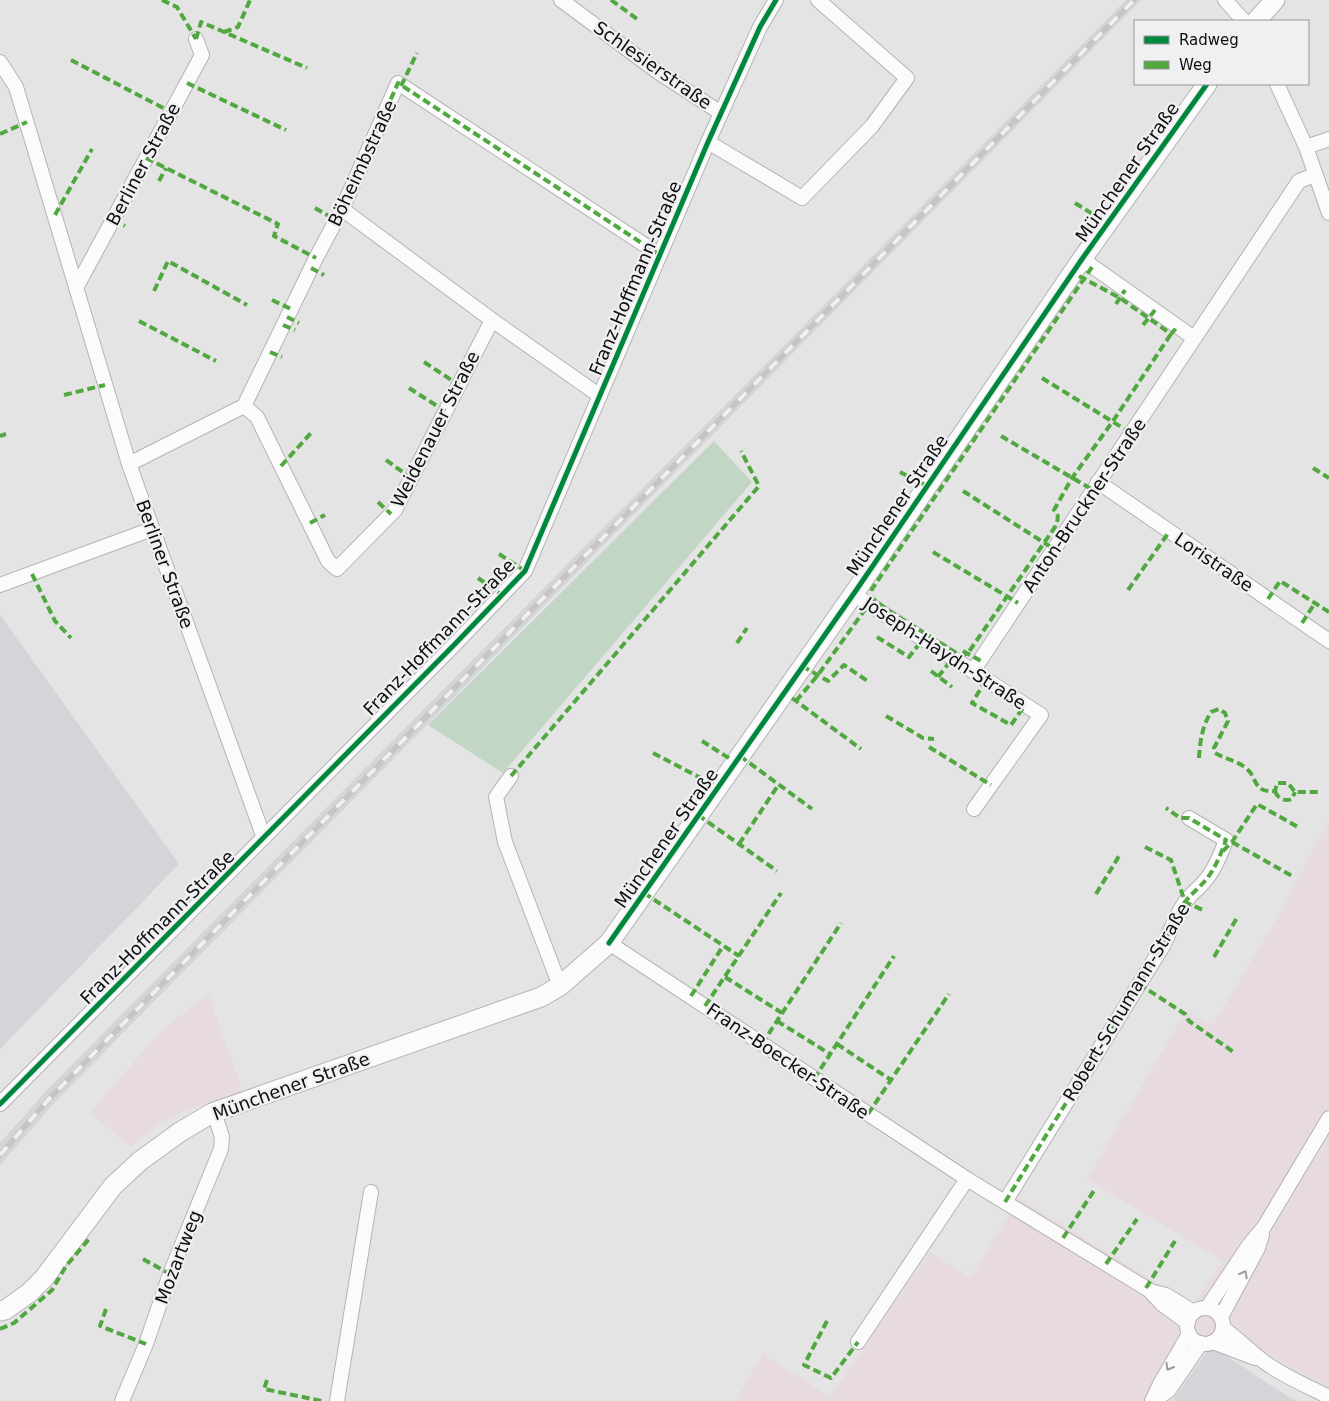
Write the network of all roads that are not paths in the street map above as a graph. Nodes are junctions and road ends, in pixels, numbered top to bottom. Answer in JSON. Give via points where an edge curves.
{"nodes":[{"id":1,"x":561,"y":0,"type":"edge"},
{"id":2,"x":776,"y":0,"type":"edge"},
{"id":3,"x":818,"y":0,"type":"edge"},
{"id":4,"x":1225,"y":0,"type":"edge"},
{"id":5,"x":1275,"y":0,"type":"edge"},
{"id":6,"x":1243,"y":20,"type":"edge"},
{"id":7,"x":1257,"y":20,"type":"edge"},
{"id":8,"x":196,"y":39,"type":"dead end"},
{"id":9,"x":0,"y":62,"type":"edge"},
{"id":10,"x":1206,"y":85,"type":"edge"},
{"id":11,"x":1277,"y":85,"type":"edge"},
{"id":12,"x":722,"y":113,"type":"junction"},
{"id":13,"x":1329,"y":139,"type":"edge"},
{"id":14,"x":708,"y":142,"type":"junction"},
{"id":15,"x":1306,"y":147,"type":"junction"},
{"id":16,"x":1315,"y":175,"type":"junction"},
{"id":17,"x":342,"y":210,"type":"junction"},
{"id":18,"x":1329,"y":213,"type":"edge"},
{"id":19,"x":660,"y":255,"type":"junction"},
{"id":20,"x":1082,"y":259,"type":"junction"},
{"id":21,"x":76,"y":288,"type":"junction"},
{"id":22,"x":492,"y":320,"type":"junction"},
{"id":23,"x":1194,"y":338,"type":"junction"},
{"id":24,"x":600,"y":396,"type":"junction"},
{"id":25,"x":244,"y":406,"type":"junction"},
{"id":26,"x":129,"y":464,"type":"junction"},
{"id":27,"x":1098,"y":482,"type":"junction"},
{"id":28,"x":152,"y":529,"type":"junction"},
{"id":29,"x":0,"y":585,"type":"edge"},
{"id":30,"x":853,"y":594,"type":"junction"},
{"id":31,"x":1329,"y":641,"type":"edge"},
{"id":32,"x":973,"y":672,"type":"junction"},
{"id":33,"x":511,"y":776,"type":"dead end"},
{"id":34,"x":974,"y":809,"type":"dead end"},
{"id":35,"x":1189,"y":818,"type":"dead end"},
{"id":36,"x":264,"y":838,"type":"junction"},
{"id":37,"x":609,"y":942,"type":"junction"},
{"id":38,"x":560,"y":986,"type":"junction"},
{"id":39,"x":0,"y":1104,"type":"edge"},
{"id":40,"x":214,"y":1112,"type":"junction"},
{"id":41,"x":1329,"y":1118,"type":"edge"},
{"id":42,"x":968,"y":1179,"type":"junction"},
{"id":43,"x":371,"y":1192,"type":"dead end"},
{"id":44,"x":1005,"y":1202,"type":"junction"},
{"id":45,"x":1264,"y":1227,"type":"junction"},
{"id":46,"x":0,"y":1311,"type":"edge"},
{"id":47,"x":1194,"y":1319,"type":"junction"},
{"id":48,"x":1222,"y":1323,"type":"junction"},
{"id":49,"x":858,"y":1342,"type":"dead end"},
{"id":50,"x":1207,"y":1343,"type":"junction"},
{"id":51,"x":1263,"y":1361,"type":"junction"},
{"id":52,"x":1329,"y":1397,"type":"edge"},
{"id":53,"x":122,"y":1401,"type":"edge"},
{"id":54,"x":337,"y":1401,"type":"edge"},
{"id":55,"x":1153,"y":1401,"type":"edge"}],
"edges":[{"from":1,"to":12,"type":"street","name":"Schlesierstraße","via":[[658,72]]},
{"from":2,"to":12,"type":"street","name":"Franz-Hoffmann-Straße","via":[[760,27]]},
{"from":3,"to":14,"type":"street","via":[[907,78],[872,126],[802,198]]},
{"from":4,"to":6,"type":"street"},
{"from":5,"to":7,"type":"main road"},
{"from":8,"to":21,"type":"street","name":"Berliner Straße","via":[[202,55]]},
{"from":9,"to":21,"type":"street","name":"Berliner Straße","via":[[16,87]]},
{"from":10,"to":20,"type":"main road","name":"Münchener Straße"},
{"from":11,"to":15,"type":"street"},
{"from":12,"to":14,"type":"street","name":"Franz-Hoffmann-Straße"},
{"from":13,"to":15,"type":"street"},
{"from":14,"to":19,"type":"street","name":"Franz-Hoffmann-Straße"},
{"from":15,"to":16,"type":"street"},
{"from":16,"to":18,"type":"street"},
{"from":16,"to":23,"type":"street","name":"Anton-Bruckner-Straße","via":[[1299,181]]},
{"from":17,"to":19,"type":"street","name":"Böheimbstraße","via":[[398,83]]},
{"from":17,"to":22,"type":"street"},
{"from":17,"to":25,"type":"street","name":"Böheimbstraße"},
{"from":19,"to":24,"type":"street","name":"Franz-Hoffmann-Straße"},
{"from":20,"to":23,"type":"street"},
{"from":20,"to":30,"type":"main road","name":"Münchener Straße"},
{"from":21,"to":26,"type":"street","name":"Berliner Straße"},
{"from":22,"to":24,"type":"street"},
{"from":22,"to":25,"type":"street","name":"Weidenauer Straße","via":[[395,510],[337,569],[328,561],[257,417]]},
{"from":23,"to":27,"type":"street","name":"Anton-Bruckner-Straße"},
{"from":24,"to":36,"type":"street","name":"Franz-Hoffmann-Straße","via":[[525,571]]},
{"from":25,"to":26,"type":"street"},
{"from":26,"to":28,"type":"street","name":"Berliner Straße"},
{"from":27,"to":31,"type":"street","name":"Loristraße"},
{"from":27,"to":32,"type":"street","name":"Anton-Bruckner-Straße"},
{"from":28,"to":29,"type":"street"},
{"from":28,"to":36,"type":"street","name":"Berliner Straße"},
{"from":30,"to":32,"type":"street","name":"Joseph-Haydn-Straße"},
{"from":30,"to":37,"type":"main road","name":"Münchener Straße"},
{"from":32,"to":34,"type":"street","name":"Joseph-Haydn-Straße","via":[[1041,715]]},
{"from":33,"to":38,"type":"street","via":[[496,797],[505,842]]},
{"from":35,"to":44,"type":"street","name":"Robert-Schumann-Straße","via":[[1226,840],[1222,852],[1204,883],[1194,891],[1175,918],[1164,944]]},
{"from":36,"to":39,"type":"street","name":"Franz-Hoffmann-Straße"},
{"from":37,"to":38,"type":"main road","name":"Münchener Straße"},
{"from":37,"to":42,"type":"street","name":"Franz-Boecker-Straße"},
{"from":38,"to":40,"type":"main road","name":"Münchener Straße","via":[[541,997]]},
{"from":40,"to":46,"type":"main road","name":"Münchener Straße","via":[[140,1161],[113,1186],[44,1278],[30,1293]]},
{"from":40,"to":53,"type":"street","name":"Mozartweg","via":[[222,1136],[221,1149]]},
{"from":41,"to":45,"type":"street"},
{"from":42,"to":44,"type":"street","name":"Franz-Boecker-Straße"},
{"from":42,"to":49,"type":"street"},
{"from":43,"to":54,"type":"street"},
{"from":44,"to":47,"type":"street","name":"Franz-Boecker-Straße","via":[[1149,1290],[1162,1304]]},
{"from":45,"to":47,"type":"street"},
{"from":48,"to":45,"type":"street","one_way":true,"via":[[1258,1248]]},
{"from":47,"to":48,"type":"street","via":[[1215,1311]]},
{"from":47,"to":50,"type":"street","via":[[1195,1341]]},
{"from":47,"to":55,"type":"street","one_way":true},
{"from":48,"to":50,"type":"street","via":[[1220,1336]]},
{"from":48,"to":51,"type":"street"},
{"from":50,"to":51,"type":"street"},
{"from":50,"to":55,"type":"street","via":[[1169,1390]]},
{"from":51,"to":52,"type":"street"}]}
